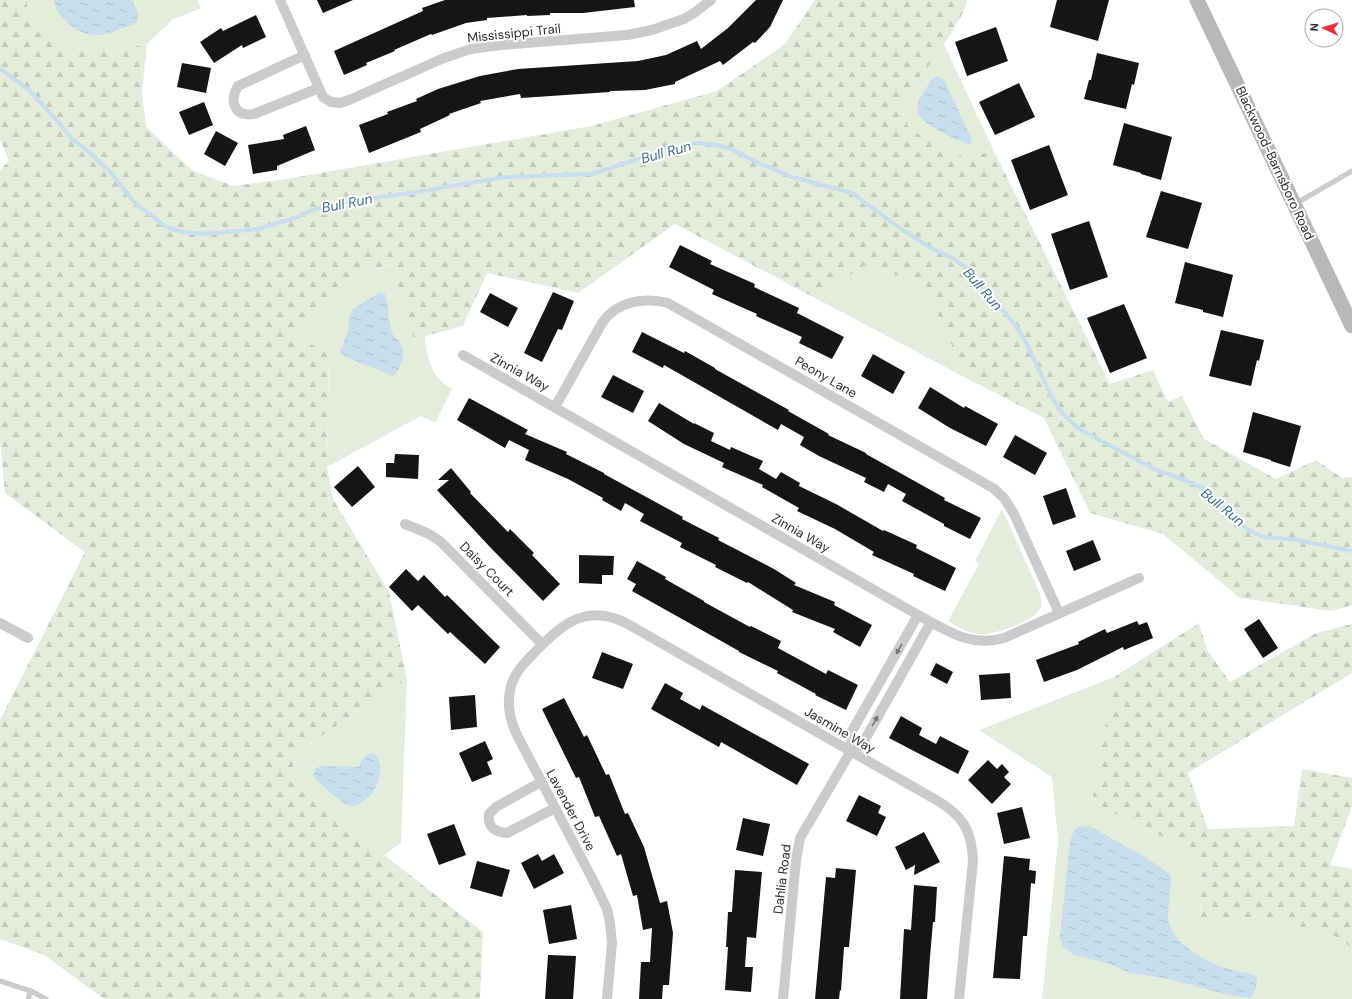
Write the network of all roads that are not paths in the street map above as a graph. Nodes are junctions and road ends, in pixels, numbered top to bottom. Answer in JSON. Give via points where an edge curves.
{"nodes":[{"id":1,"x":280,"y":0,"type":"edge"},
{"id":2,"x":711,"y":0,"type":"edge"},
{"id":3,"x":1197,"y":0,"type":"edge"},
{"id":4,"x":305,"y":55,"type":"junction"},
{"id":5,"x":321,"y":92,"type":"junction"},
{"id":6,"x":1352,"y":172,"type":"edge"},
{"id":7,"x":1294,"y":204,"type":"junction"},
{"id":8,"x":1352,"y":326,"type":"edge"},
{"id":9,"x":463,"y":355,"type":"dead end"},
{"id":10,"x":555,"y":407,"type":"junction"},
{"id":11,"x":405,"y":524,"type":"dead end"},
{"id":12,"x":1139,"y":578,"type":"dead end"},
{"id":13,"x":1059,"y":613,"type":"junction"},
{"id":14,"x":918,"y":615,"type":"junction"},
{"id":15,"x":931,"y":622,"type":"junction"},
{"id":16,"x":0,"y":623,"type":"edge"},
{"id":17,"x":28,"y":638,"type":"dead end"},
{"id":18,"x":542,"y":644,"type":"junction"},
{"id":19,"x":851,"y":750,"type":"junction"},
{"id":20,"x":541,"y":782,"type":"junction"},
{"id":21,"x":555,"y":808,"type":"junction"},
{"id":22,"x":0,"y":981,"type":"edge"},
{"id":23,"x":31,"y":991,"type":"junction"},
{"id":24,"x":28,"y":999,"type":"edge"},
{"id":25,"x":46,"y":999,"type":"edge"},
{"id":26,"x":607,"y":999,"type":"edge"},
{"id":27,"x":783,"y":999,"type":"edge"},
{"id":28,"x":959,"y":999,"type":"edge"}],
"edges":[{"from":1,"to":4,"type":"street"},
{"from":2,"to":5,"type":"street","name":"Mississippi Trail","via":[[684,19],[652,30],[627,35],[470,49],[340,103],[331,102]]},
{"from":3,"to":7,"type":"main road","name":"Blackwood-Barnsboro Road"},
{"from":4,"to":5,"type":"street"},
{"from":4,"to":5,"type":"street","via":[[238,86],[234,97],[236,109],[246,115],[254,114]]},
{"from":6,"to":7,"type":"lane"},
{"from":7,"to":8,"type":"main road","name":"Blackwood-Barnsboro Road"},
{"from":9,"to":10,"type":"street","name":"Zinnia Way"},
{"from":10,"to":13,"type":"street","name":"Peony Lane","via":[[608,316],[619,308],[638,301],[668,304],[993,488],[1004,498],[1014,514]]},
{"from":10,"to":14,"type":"street","name":"Zinnia Way"},
{"from":11,"to":18,"type":"street","name":"Daisy Court","via":[[440,541]]},
{"from":12,"to":13,"type":"street","name":"Zinnia Way"},
{"from":13,"to":15,"type":"street","name":"Zinnia Way","via":[[997,640],[984,641],[960,637]]},
{"from":14,"to":15,"type":"street","name":"Zinnia Way"},
{"from":14,"to":19,"type":"street","name":"Dahlia Road","one_way":true,"via":[[852,731]]},
{"from":19,"to":15,"type":"street","name":"Dahlia Road","one_way":true,"via":[[863,743]]},
{"from":16,"to":17,"type":"street"},
{"from":18,"to":19,"type":"street","name":"Jasmine Way","via":[[572,620],[593,615],[614,617]]},
{"from":18,"to":20,"type":"street","name":"Lavender Drive","via":[[516,674],[510,687],[508,701],[511,720]]},
{"from":19,"to":27,"type":"street","name":"Dahlia Road","via":[[798,845]]},
{"from":19,"to":28,"type":"street","name":"Jasmine Way","via":[[947,806],[965,825],[971,840],[973,861]]},
{"from":20,"to":21,"type":"street","name":"Lavender Drive"},
{"from":20,"to":21,"type":"street","via":[[496,806],[490,814],[490,825],[494,830],[507,833]]},
{"from":21,"to":26,"type":"street","name":"Lavender Drive","via":[[607,909],[612,943]]},
{"from":22,"to":23,"type":"lane"},
{"from":23,"to":24,"type":"lane"},
{"from":23,"to":25,"type":"lane"}]}
